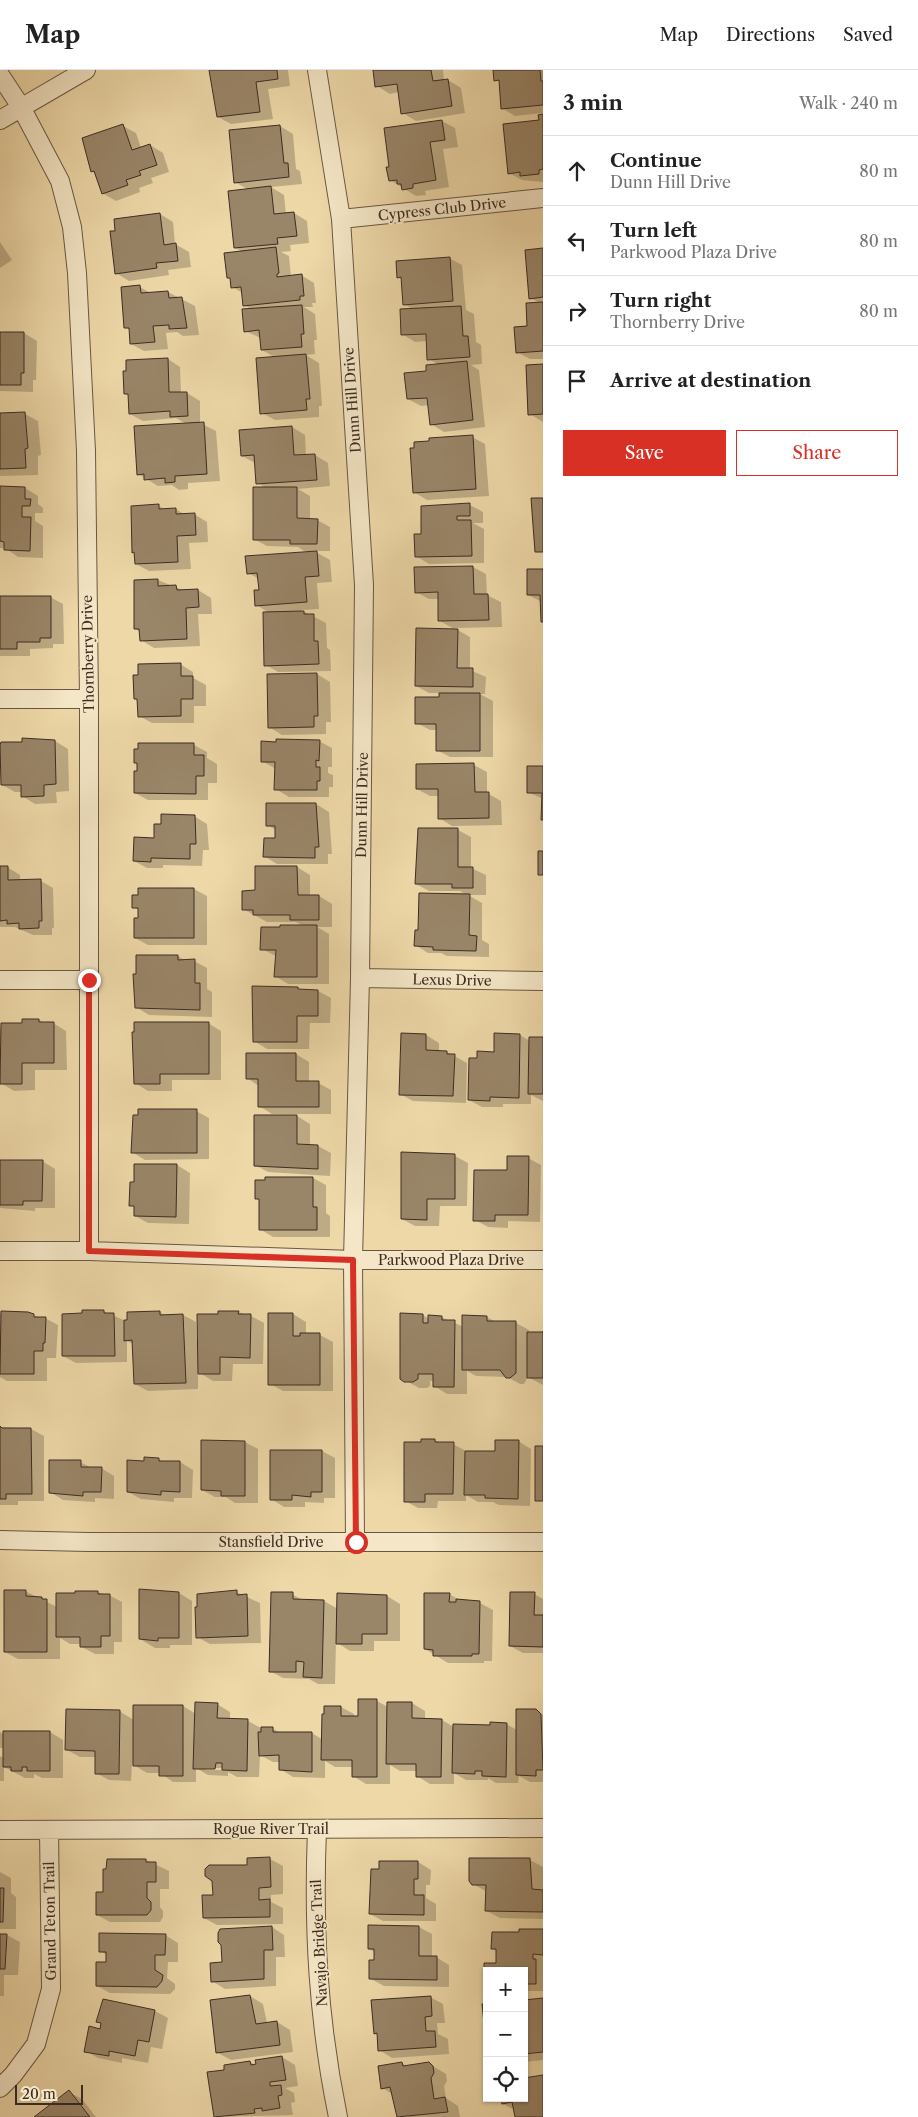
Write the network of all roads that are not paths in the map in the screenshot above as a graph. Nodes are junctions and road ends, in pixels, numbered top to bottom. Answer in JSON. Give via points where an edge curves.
{"nodes":[{"id":1,"x":86,"y":70,"type":"edge"},
{"id":2,"x":317,"y":70,"type":"edge"},
{"id":3,"x":0,"y":75,"type":"edge"},
{"id":4,"x":20,"y":107,"type":"junction"},
{"id":5,"x":0,"y":120,"type":"edge"},
{"id":6,"x":543,"y":198,"type":"edge"},
{"id":7,"x":341,"y":219,"type":"junction"},
{"id":8,"x":0,"y":699,"type":"edge"},
{"id":9,"x":89,"y":699,"type":"junction"},
{"id":10,"x":360,"y":978,"type":"junction"},
{"id":11,"x":0,"y":980,"type":"edge"},
{"id":12,"x":89,"y":980,"type":"junction"},
{"id":13,"x":543,"y":981,"type":"edge"},
{"id":14,"x":0,"y":1251,"type":"edge"},
{"id":15,"x":89,"y":1251,"type":"junction"},
{"id":16,"x":353,"y":1260,"type":"junction"},
{"id":17,"x":543,"y":1260,"type":"edge"},
{"id":18,"x":0,"y":1540,"type":"edge"},
{"id":19,"x":356,"y":1542,"type":"junction"},
{"id":20,"x":543,"y":1542,"type":"edge"},
{"id":21,"x":543,"y":1828,"type":"edge"},
{"id":22,"x":317,"y":1829,"type":"junction"},
{"id":23,"x":0,"y":1830,"type":"edge"},
{"id":24,"x":49,"y":1830,"type":"junction"},
{"id":25,"x":0,"y":2088,"type":"edge"},
{"id":26,"x":338,"y":2117,"type":"edge"}],
"edges":[{"from":1,"to":4,"type":"street"},
{"from":2,"to":7,"type":"street","name":"Dunn Hill Drive"},
{"from":3,"to":4,"type":"street","name":"Thornberry Drive"},
{"from":4,"to":5,"type":"street"},
{"from":4,"to":9,"type":"street","name":"Thornberry Drive","via":[[60,181],[72,227],[86,451]]},
{"from":6,"to":7,"type":"street","name":"Cypress Club Drive"},
{"from":7,"to":10,"type":"street","name":"Dunn Hill Drive","via":[[364,585]]},
{"from":8,"to":9,"type":"street"},
{"from":9,"to":12,"type":"street","name":"Thornberry Drive"},
{"from":10,"to":13,"type":"street","name":"Lexus Drive"},
{"from":10,"to":16,"type":"street","name":"Dunn Hill Drive"},
{"from":11,"to":12,"type":"street"},
{"from":12,"to":15,"type":"street","name":"Thornberry Drive"},
{"from":14,"to":15,"type":"street","name":"Parkwood Plaza Drive"},
{"from":15,"to":16,"type":"street","name":"Parkwood Plaza Drive"},
{"from":16,"to":17,"type":"street","name":"Parkwood Plaza Drive"},
{"from":16,"to":19,"type":"street","name":"Dunn Hill Drive"},
{"from":18,"to":19,"type":"street","name":"Stansfield Drive"},
{"from":19,"to":20,"type":"street","name":"Stansfield Drive"},
{"from":21,"to":22,"type":"street","name":"Rogue River Trail"},
{"from":22,"to":24,"type":"street","name":"Rogue River Trail"},
{"from":22,"to":26,"type":"street","name":"Navajo Bridge Trail","via":[[318,1984]]},
{"from":23,"to":24,"type":"street","name":"Rogue River Trail"},
{"from":24,"to":25,"type":"street","name":"Grand Teton Trail","via":[[51,1989],[36,2044]]}]}
